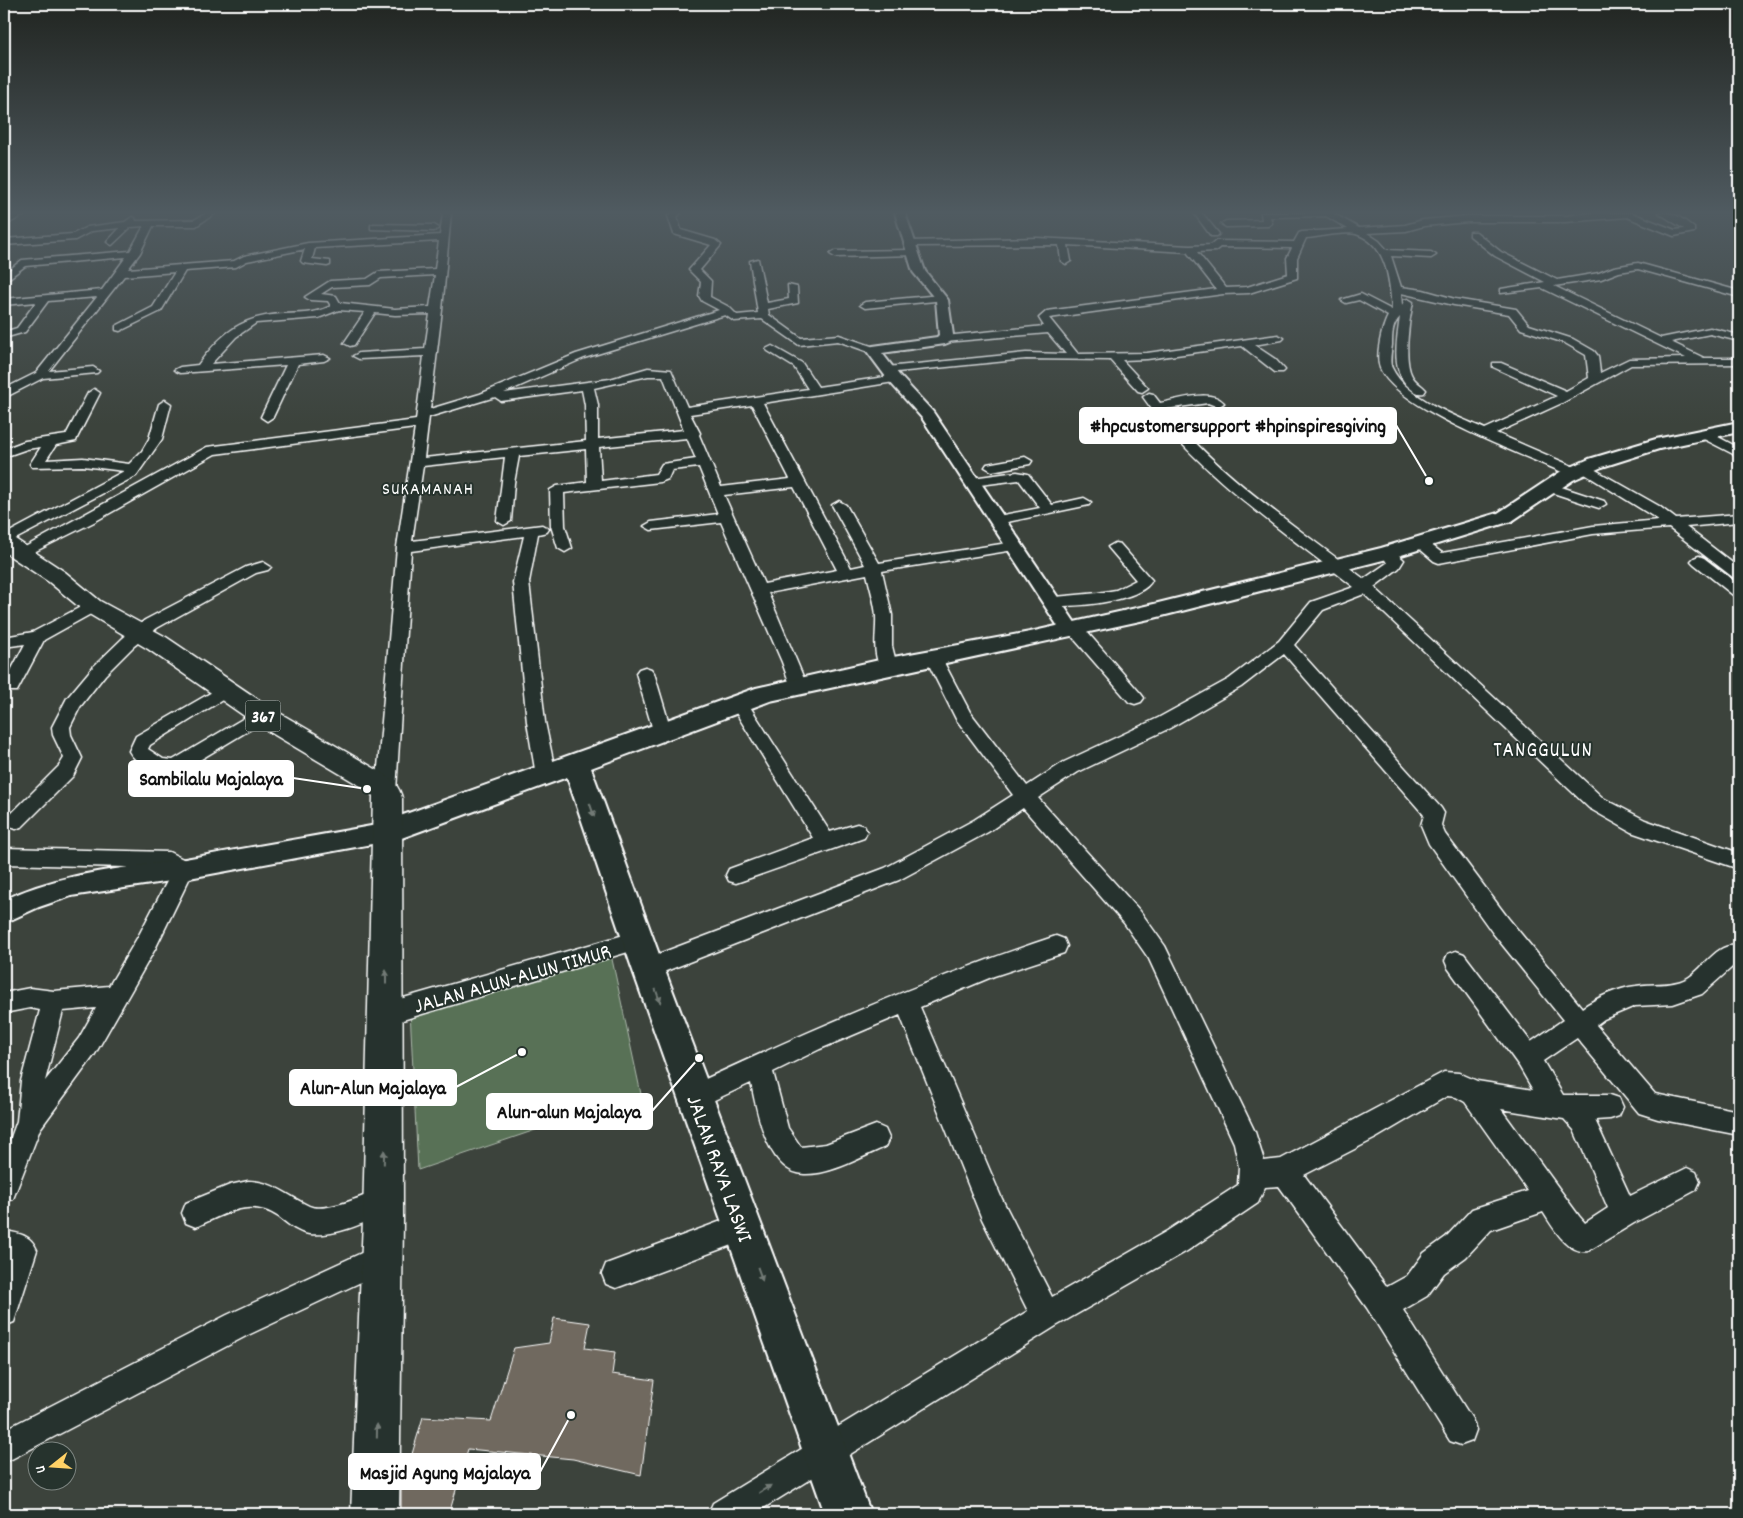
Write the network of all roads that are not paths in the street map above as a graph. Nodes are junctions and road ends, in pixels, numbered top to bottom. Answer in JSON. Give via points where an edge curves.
{"nodes":[{"id":1,"x":112,"y":284,"type":"edge"},
{"id":2,"x":172,"y":284,"type":"edge"},
{"id":3,"x":333,"y":284,"type":"edge"},
{"id":4,"x":439,"y":284,"type":"edge"},
{"id":5,"x":706,"y":284,"type":"edge"},
{"id":6,"x":758,"y":284,"type":"edge"},
{"id":7,"x":929,"y":284,"type":"edge"},
{"id":8,"x":1217,"y":284,"type":"edge"},
{"id":9,"x":1263,"y":284,"type":"edge"},
{"id":10,"x":1401,"y":284,"type":"edge"},
{"id":11,"x":1551,"y":284,"type":"edge"},
{"id":12,"x":1702,"y":284,"type":"edge"},
{"id":13,"x":1543,"y":285,"type":"junction"},
{"id":14,"x":792,"y":287,"type":"dead end"},
{"id":15,"x":1403,"y":290,"type":"junction"},
{"id":16,"x":1223,"y":291,"type":"junction"},
{"id":17,"x":1505,"y":291,"type":"dead end"},
{"id":18,"x":105,"y":292,"type":"junction"},
{"id":19,"x":1739,"y":294,"type":"edge"},
{"id":20,"x":45,"y":298,"type":"junction"},
{"id":21,"x":941,"y":298,"type":"junction"},
{"id":22,"x":1346,"y":300,"type":"dead end"},
{"id":23,"x":4,"y":302,"type":"edge"},
{"id":24,"x":865,"y":305,"type":"dead end"},
{"id":25,"x":338,"y":306,"type":"junction"},
{"id":26,"x":371,"y":310,"type":"junction"},
{"id":27,"x":436,"y":310,"type":"junction"},
{"id":28,"x":728,"y":311,"type":"junction"},
{"id":29,"x":763,"y":312,"type":"junction"},
{"id":30,"x":1395,"y":316,"type":"junction"},
{"id":31,"x":120,"y":328,"type":"dead end"},
{"id":32,"x":1051,"y":329,"type":"junction"},
{"id":33,"x":1395,"y":330,"type":"junction"},
{"id":34,"x":4,"y":334,"type":"edge"},
{"id":35,"x":945,"y":338,"type":"junction"},
{"id":36,"x":1278,"y":338,"type":"dead end"},
{"id":37,"x":1739,"y":338,"type":"edge"},
{"id":38,"x":1661,"y":341,"type":"junction"},
{"id":39,"x":1242,"y":342,"type":"junction"},
{"id":40,"x":350,"y":344,"type":"dead end"},
{"id":41,"x":772,"y":349,"type":"dead end"},
{"id":42,"x":873,"y":350,"type":"junction"},
{"id":43,"x":429,"y":352,"type":"junction"},
{"id":44,"x":359,"y":356,"type":"dead end"},
{"id":45,"x":1112,"y":356,"type":"junction"},
{"id":46,"x":324,"y":358,"type":"dead end"},
{"id":47,"x":1075,"y":358,"type":"junction"},
{"id":48,"x":294,"y":360,"type":"junction"},
{"id":49,"x":1701,"y":361,"type":"junction"},
{"id":50,"x":1739,"y":361,"type":"edge"},
{"id":51,"x":1497,"y":364,"type":"dead end"},
{"id":52,"x":202,"y":368,"type":"junction"},
{"id":53,"x":180,"y":370,"type":"dead end"},
{"id":54,"x":1279,"y":370,"type":"dead end"},
{"id":55,"x":93,"y":371,"type":"dead end"},
{"id":56,"x":890,"y":374,"type":"junction"},
{"id":57,"x":40,"y":375,"type":"junction"},
{"id":58,"x":1595,"y":378,"type":"junction"},
{"id":59,"x":587,"y":386,"type":"junction"},
{"id":60,"x":815,"y":391,"type":"junction"},
{"id":61,"x":94,"y":393,"type":"dead end"},
{"id":62,"x":4,"y":394,"type":"edge"},
{"id":63,"x":1416,"y":394,"type":"junction"},
{"id":64,"x":1565,"y":396,"type":"junction"},
{"id":65,"x":1149,"y":397,"type":"junction"},
{"id":66,"x":473,"y":400,"type":"junction"},
{"id":67,"x":756,"y":401,"type":"junction"},
{"id":68,"x":1218,"y":403,"type":"dead end"},
{"id":69,"x":165,"y":404,"type":"dead end"},
{"id":70,"x":685,"y":411,"type":"junction"},
{"id":71,"x":267,"y":417,"type":"dead end"},
{"id":72,"x":423,"y":419,"type":"junction"},
{"id":73,"x":1739,"y":427,"type":"edge"},
{"id":74,"x":694,"y":433,"type":"junction"},
{"id":75,"x":1491,"y":433,"type":"junction"},
{"id":76,"x":1705,"y":434,"type":"junction"},
{"id":77,"x":51,"y":442,"type":"junction"},
{"id":78,"x":592,"y":445,"type":"junction"},
{"id":79,"x":513,"y":452,"type":"junction"},
{"id":80,"x":4,"y":453,"type":"edge"},
{"id":81,"x":1739,"y":453,"type":"edge"},
{"id":82,"x":1025,"y":461,"type":"dead end"},
{"id":83,"x":704,"y":462,"type":"junction"},
{"id":84,"x":417,"y":463,"type":"junction"},
{"id":85,"x":148,"y":468,"type":"junction"},
{"id":86,"x":1579,"y":470,"type":"junction"},
{"id":87,"x":969,"y":477,"type":"junction"},
{"id":88,"x":800,"y":482,"type":"junction"},
{"id":89,"x":594,"y":485,"type":"junction"},
{"id":90,"x":1550,"y":487,"type":"junction"},
{"id":91,"x":716,"y":492,"type":"junction"},
{"id":92,"x":1084,"y":502,"type":"dead end"},
{"id":93,"x":1599,"y":504,"type":"dead end"},
{"id":94,"x":839,"y":505,"type":"dead end"},
{"id":95,"x":1049,"y":510,"type":"junction"},
{"id":96,"x":726,"y":517,"type":"junction"},
{"id":97,"x":1739,"y":518,"type":"edge"},
{"id":98,"x":504,"y":520,"type":"dead end"},
{"id":99,"x":998,"y":520,"type":"junction"},
{"id":100,"x":1662,"y":524,"type":"junction"},
{"id":101,"x":558,"y":526,"type":"junction"},
{"id":102,"x":651,"y":526,"type":"dead end"},
{"id":103,"x":531,"y":531,"type":"junction"},
{"id":104,"x":1309,"y":543,"type":"joint"},
{"id":105,"x":1421,"y":544,"type":"junction"},
{"id":106,"x":9,"y":545,"type":"edge"},
{"id":107,"x":404,"y":546,"type":"junction"},
{"id":108,"x":1014,"y":546,"type":"junction"},
{"id":109,"x":1115,"y":547,"type":"dead end"},
{"id":110,"x":565,"y":548,"type":"dead end"},
{"id":111,"x":1388,"y":553,"type":"junction"},
{"id":112,"x":1337,"y":566,"type":"junction"},
{"id":113,"x":263,"y":567,"type":"dead end"},
{"id":114,"x":874,"y":568,"type":"junction"},
{"id":115,"x":847,"y":574,"type":"junction"},
{"id":116,"x":1739,"y":575,"type":"edge"},
{"id":117,"x":1365,"y":586,"type":"junction"},
{"id":118,"x":759,"y":590,"type":"junction"},
{"id":119,"x":1739,"y":592,"type":"edge"},
{"id":120,"x":92,"y":606,"type":"junction"},
{"id":121,"x":1062,"y":616,"type":"junction"},
{"id":122,"x":37,"y":637,"type":"junction"},
{"id":123,"x":146,"y":637,"type":"junction"},
{"id":124,"x":4,"y":642,"type":"edge"},
{"id":125,"x":1284,"y":645,"type":"junction"},
{"id":126,"x":885,"y":657,"type":"junction"},
{"id":127,"x":934,"y":659,"type":"junction"},
{"id":128,"x":645,"y":672,"type":"dead end"},
{"id":129,"x":794,"y":673,"type":"junction"},
{"id":130,"x":12,"y":687,"type":"dead end"},
{"id":131,"x":226,"y":690,"type":"junction"},
{"id":132,"x":1135,"y":698,"type":"dead end"},
{"id":133,"x":739,"y":702,"type":"junction"},
{"id":134,"x":262,"y":715,"type":"junction"},
{"id":135,"x":659,"y":721,"type":"junction"},
{"id":136,"x":576,"y":764,"type":"junction"},
{"id":137,"x":546,"y":774,"type":"junction"},
{"id":138,"x":1024,"y":796,"type":"junction"},
{"id":139,"x":387,"y":811,"type":"junction"},
{"id":140,"x":16,"y":821,"type":"dead end"},
{"id":141,"x":857,"y":832,"type":"dead end"},
{"id":142,"x":825,"y":842,"type":"junction"},
{"id":143,"x":4,"y":856,"type":"edge"},
{"id":144,"x":1739,"y":861,"type":"edge"},
{"id":145,"x":184,"y":869,"type":"junction"},
{"id":146,"x":736,"y":875,"type":"dead end"},
{"id":147,"x":4,"y":912,"type":"edge"},
{"id":148,"x":638,"y":940,"type":"junction"},
{"id":149,"x":1056,"y":946,"type":"dead end"},
{"id":150,"x":1732,"y":954,"type":"dead end"},
{"id":151,"x":1456,"y":961,"type":"dead end"},
{"id":152,"x":648,"y":968,"type":"junction"},
{"id":153,"x":117,"y":996,"type":"junction"},
{"id":154,"x":54,"y":1001,"type":"junction"},
{"id":155,"x":4,"y":1003,"type":"edge"},
{"id":156,"x":907,"y":1003,"type":"junction"},
{"id":157,"x":386,"y":1014,"type":"junction"},
{"id":158,"x":1580,"y":1023,"type":"junction"},
{"id":159,"x":1528,"y":1058,"type":"junction"},
{"id":160,"x":759,"y":1065,"type":"junction"},
{"id":161,"x":1474,"y":1093,"type":"junction"},
{"id":162,"x":695,"y":1097,"type":"junction"},
{"id":163,"x":1563,"y":1107,"type":"junction"},
{"id":164,"x":1610,"y":1107,"type":"dead end"},
{"id":165,"x":30,"y":1122,"type":"junction"},
{"id":166,"x":1739,"y":1123,"type":"edge"},
{"id":167,"x":876,"y":1138,"type":"dead end"},
{"id":168,"x":1285,"y":1172,"type":"junction"},
{"id":169,"x":1254,"y":1175,"type":"junction"},
{"id":170,"x":1687,"y":1181,"type":"dead end"},
{"id":171,"x":4,"y":1190,"type":"edge"},
{"id":172,"x":1549,"y":1197,"type":"junction"},
{"id":173,"x":384,"y":1201,"type":"junction"},
{"id":174,"x":196,"y":1213,"type":"dead end"},
{"id":175,"x":1624,"y":1213,"type":"junction"},
{"id":176,"x":743,"y":1227,"type":"junction"},
{"id":177,"x":4,"y":1245,"type":"edge"},
{"id":178,"x":381,"y":1258,"type":"junction"},
{"id":179,"x":616,"y":1274,"type":"dead end"},
{"id":180,"x":1383,"y":1306,"type":"junction"},
{"id":181,"x":4,"y":1312,"type":"edge"},
{"id":182,"x":1046,"y":1316,"type":"junction"},
{"id":183,"x":1461,"y":1430,"type":"dead end"},
{"id":184,"x":4,"y":1447,"type":"edge"},
{"id":185,"x":824,"y":1451,"type":"junction"},
{"id":186,"x":375,"y":1514,"type":"edge"},
{"id":187,"x":724,"y":1514,"type":"edge"},
{"id":188,"x":848,"y":1514,"type":"edge"}],
"edges":[{"from":1,"to":18,"type":"street"},
{"from":2,"to":31,"type":"street","via":[[156,308]]},
{"from":3,"to":25,"type":"street","via":[[311,296],[332,298],[334,305]]},
{"from":4,"to":27,"type":"street"},
{"from":5,"to":28,"type":"street","via":[[704,298]]},
{"from":6,"to":29,"type":"street"},
{"from":7,"to":21,"type":"street"},
{"from":8,"to":16,"type":"street"},
{"from":9,"to":16,"type":"street","via":[[1247,290]]},
{"from":10,"to":15,"type":"street"},
{"from":11,"to":13,"type":"street"},
{"from":12,"to":19,"type":"street"},
{"from":13,"to":17,"type":"street"},
{"from":13,"to":38,"type":"street"},
{"from":14,"to":29,"type":"street","via":[[794,301]]},
{"from":15,"to":30,"type":"street"},
{"from":15,"to":33,"type":"street","via":[[1404,320]]},
{"from":15,"to":58,"type":"street","via":[[1512,311],[1525,327],[1569,341],[1590,353]]},
{"from":16,"to":32,"type":"street","via":[[1047,314],[1044,318]]},
{"from":18,"to":20,"type":"street"},
{"from":18,"to":57,"type":"street"},
{"from":20,"to":23,"type":"street"},
{"from":20,"to":34,"type":"street","via":[[21,330]]},
{"from":21,"to":24,"type":"street"},
{"from":21,"to":35,"type":"street"},
{"from":22,"to":30,"type":"street","via":[[1361,298]]},
{"from":25,"to":26,"type":"street"},
{"from":25,"to":52,"type":"street","via":[[324,314],[248,322]]},
{"from":26,"to":27,"type":"street"},
{"from":26,"to":40,"type":"street"},
{"from":27,"to":43,"type":"street"},
{"from":28,"to":29,"type":"street","via":[[735,318]]},
{"from":28,"to":66,"type":"street","via":[[580,356]]},
{"from":29,"to":42,"type":"street","via":[[800,342],[839,338]]},
{"from":30,"to":33,"type":"street"},
{"from":32,"to":35,"type":"street"},
{"from":32,"to":47,"type":"street"},
{"from":33,"to":63,"type":"street","via":[[1404,372]]},
{"from":33,"to":63,"type":"street","via":[[1385,367],[1391,378]]},
{"from":35,"to":42,"type":"street"},
{"from":36,"to":39,"type":"street"},
{"from":37,"to":38,"type":"street","via":[[1710,331]]},
{"from":38,"to":49,"type":"street"},
{"from":39,"to":45,"type":"street","via":[[1147,356]]},
{"from":39,"to":54,"type":"street","via":[[1272,361]]},
{"from":41,"to":60,"type":"street","via":[[798,365]]},
{"from":42,"to":56,"type":"street"},
{"from":43,"to":44,"type":"street"},
{"from":43,"to":72,"type":"street"},
{"from":45,"to":47,"type":"street"},
{"from":45,"to":65,"type":"street"},
{"from":46,"to":48,"type":"street"},
{"from":47,"to":56,"type":"street","via":[[1026,356]]},
{"from":48,"to":52,"type":"street"},
{"from":48,"to":71,"type":"street"},
{"from":49,"to":50,"type":"street"},
{"from":49,"to":58,"type":"street","via":[[1629,362]]},
{"from":51,"to":64,"type":"street"},
{"from":52,"to":53,"type":"street"},
{"from":55,"to":57,"type":"street"},
{"from":56,"to":60,"type":"street"},
{"from":56,"to":87,"type":"street","via":[[928,415]]},
{"from":57,"to":62,"type":"street"},
{"from":58,"to":64,"type":"street"},
{"from":59,"to":66,"type":"street"},
{"from":59,"to":70,"type":"street","via":[[648,372],[667,372]]},
{"from":59,"to":78,"type":"street","via":[[594,415]]},
{"from":60,"to":67,"type":"street"},
{"from":61,"to":77,"type":"street","via":[[71,438]]},
{"from":63,"to":75,"type":"street"},
{"from":64,"to":75,"type":"street"},
{"from":65,"to":68,"type":"street","via":[[1212,399]]},
{"from":65,"to":104,"type":"street","via":[[1213,466]]},
{"from":66,"to":72,"type":"street"},
{"from":67,"to":70,"type":"street"},
{"from":67,"to":88,"type":"street"},
{"from":69,"to":85,"type":"street"},
{"from":70,"to":74,"type":"street"},
{"from":72,"to":84,"type":"street"},
{"from":72,"to":85,"type":"street","via":[[224,447]]},
{"from":73,"to":76,"type":"main road"},
{"from":74,"to":78,"type":"street"},
{"from":74,"to":83,"type":"street"},
{"from":75,"to":86,"type":"street"},
{"from":76,"to":81,"type":"street"},
{"from":76,"to":86,"type":"main road"},
{"from":77,"to":80,"type":"street","via":[[24,445]]},
{"from":77,"to":85,"type":"street","via":[[38,464],[90,462]]},
{"from":78,"to":79,"type":"street"},
{"from":78,"to":89,"type":"street"},
{"from":79,"to":84,"type":"street"},
{"from":79,"to":98,"type":"street"},
{"from":82,"to":87,"type":"street"},
{"from":83,"to":89,"type":"street","via":[[667,467],[660,478]]},
{"from":83,"to":91,"type":"street"},
{"from":84,"to":107,"type":"street"},
{"from":85,"to":106,"type":"street"},
{"from":85,"to":106,"type":"street","via":[[126,477]]},
{"from":86,"to":90,"type":"main road"},
{"from":86,"to":100,"type":"street","via":[[1635,497]]},
{"from":87,"to":95,"type":"street","via":[[1022,477]]},
{"from":87,"to":99,"type":"street"},
{"from":88,"to":91,"type":"street"},
{"from":88,"to":115,"type":"street"},
{"from":89,"to":101,"type":"street","via":[[557,490]]},
{"from":90,"to":93,"type":"street"},
{"from":90,"to":105,"type":"main road","via":[[1505,517]]},
{"from":91,"to":96,"type":"street"},
{"from":92,"to":95,"type":"street"},
{"from":94,"to":114,"type":"street"},
{"from":95,"to":99,"type":"street"},
{"from":96,"to":102,"type":"street"},
{"from":96,"to":118,"type":"street"},
{"from":97,"to":100,"type":"street"},
{"from":99,"to":108,"type":"street"},
{"from":100,"to":105,"type":"street","via":[[1593,530],[1438,558]]},
{"from":100,"to":116,"type":"street"},
{"from":100,"to":119,"type":"street"},
{"from":101,"to":103,"type":"street"},
{"from":101,"to":110,"type":"street"},
{"from":103,"to":107,"type":"street"},
{"from":103,"to":137,"type":"street","via":[[521,582],[535,713]]},
{"from":104,"to":112,"type":"street"},
{"from":105,"to":111,"type":"main road"},
{"from":106,"to":120,"type":"main road","number":"367","via":[[57,577]]},
{"from":107,"to":139,"type":"street"},
{"from":108,"to":114,"type":"street"},
{"from":108,"to":121,"type":"street"},
{"from":109,"to":121,"type":"street","via":[[1144,580],[1143,583],[1106,597],[1083,601]]},
{"from":111,"to":112,"type":"main road"},
{"from":111,"to":117,"type":"street","via":[[1395,562]]},
{"from":112,"to":117,"type":"street"},
{"from":112,"to":121,"type":"main road"},
{"from":113,"to":123,"type":"street","via":[[251,570]]},
{"from":114,"to":115,"type":"street"},
{"from":114,"to":126,"type":"street","via":[[884,613]]},
{"from":115,"to":118,"type":"street"},
{"from":117,"to":125,"type":"street","via":[[1317,606]]},
{"from":117,"to":144,"type":"street","via":[[1596,803],[1638,826]]},
{"from":118,"to":129,"type":"street"},
{"from":120,"to":122,"type":"street"},
{"from":120,"to":123,"type":"main road","number":"367"},
{"from":121,"to":127,"type":"main road"},
{"from":121,"to":132,"type":"street"},
{"from":122,"to":124,"type":"street"},
{"from":122,"to":130,"type":"street"},
{"from":123,"to":131,"type":"main road","number":"367"},
{"from":123,"to":140,"type":"street","via":[[103,667],[62,720],[61,734],[73,758],[66,771]]},
{"from":125,"to":138,"type":"street","via":[[1206,700],[1070,767]]},
{"from":125,"to":158,"type":"street","via":[[1434,813],[1432,825],[1436,838],[1500,925]]},
{"from":126,"to":127,"type":"main road"},
{"from":126,"to":129,"type":"main road"},
{"from":127,"to":138,"type":"street","via":[[962,715]]},
{"from":128,"to":135,"type":"street"},
{"from":129,"to":133,"type":"main road"},
{"from":131,"to":134,"type":"main road","number":"367"},
{"from":131,"to":134,"type":"street","via":[[143,741],[138,751],[158,766],[178,766]]},
{"from":133,"to":135,"type":"main road"},
{"from":133,"to":142,"type":"street"},
{"from":134,"to":139,"type":"main road","number":"367","via":[[363,773]]},
{"from":135,"to":136,"type":"main road"},
{"from":136,"to":137,"type":"main road"},
{"from":136,"to":148,"type":"main road","name":"JALAN RAYA LASWI","one_way":true},
{"from":137,"to":139,"type":"main road"},
{"from":138,"to":152,"type":"street","via":[[981,826],[892,874]]},
{"from":138,"to":169,"type":"street","via":[[1132,917],[1157,952],[1246,1141]]},
{"from":139,"to":145,"type":"street"},
{"from":157,"to":139,"type":"main road","one_way":true},
{"from":141,"to":142,"type":"street"},
{"from":142,"to":146,"type":"street"},
{"from":143,"to":145,"type":"street","via":[[169,860]]},
{"from":145,"to":147,"type":"street","via":[[71,886]]},
{"from":145,"to":153,"type":"street"},
{"from":148,"to":152,"type":"main road","name":"JALAN RAYA LASWI"},
{"from":148,"to":157,"type":"street","name":"JALAN ALUN-ALUN TIMUR"},
{"from":149,"to":156,"type":"street","via":[[990,968]]},
{"from":150,"to":158,"type":"street","via":[[1684,992],[1635,996],[1596,1011]]},
{"from":151,"to":159,"type":"street"},
{"from":152,"to":162,"type":"main road","name":"JALAN RAYA LASWI","one_way":true},
{"from":153,"to":154,"type":"street"},
{"from":153,"to":165,"type":"street","via":[[87,1046]]},
{"from":154,"to":155,"type":"street","via":[[30,998]]},
{"from":154,"to":165,"type":"street","via":[[33,1081]]},
{"from":156,"to":160,"type":"street"},
{"from":156,"to":182,"type":"street","via":[[992,1209]]},
{"from":173,"to":157,"type":"main road","one_way":true},
{"from":158,"to":159,"type":"street"},
{"from":158,"to":166,"type":"street","via":[[1648,1104]]},
{"from":159,"to":163,"type":"street"},
{"from":160,"to":162,"type":"street"},
{"from":160,"to":167,"type":"street","via":[[778,1136],[789,1155],[797,1160],[811,1160]]},
{"from":161,"to":163,"type":"street"},
{"from":161,"to":168,"type":"street","via":[[1459,1084],[1444,1084]]},
{"from":161,"to":172,"type":"street"},
{"from":162,"to":176,"type":"main road","name":"JALAN RAYA LASWI"},
{"from":163,"to":164,"type":"street"},
{"from":163,"to":175,"type":"street","via":[[1583,1120]]},
{"from":165,"to":171,"type":"street"},
{"from":168,"to":169,"type":"street"},
{"from":168,"to":180,"type":"street","via":[[1333,1232]]},
{"from":169,"to":182,"type":"street","via":[[1249,1194],[1177,1241]]},
{"from":170,"to":175,"type":"street"},
{"from":172,"to":175,"type":"street","via":[[1569,1226],[1582,1238]]},
{"from":172,"to":180,"type":"street","via":[[1482,1219],[1456,1247],[1434,1262],[1417,1286]]},
{"from":173,"to":174,"type":"street","via":[[346,1215],[313,1221],[267,1196],[254,1194],[237,1196]]},
{"from":173,"to":178,"type":"main road"},
{"from":176,"to":179,"type":"street"},
{"from":176,"to":185,"type":"main road","name":"JALAN RAYA LASWI","one_way":true},
{"from":177,"to":181,"type":"street","via":[[23,1250]]},
{"from":178,"to":184,"type":"street","via":[[109,1390]]},
{"from":186,"to":178,"type":"main road","one_way":true},
{"from":180,"to":183,"type":"street","via":[[1420,1360]]},
{"from":182,"to":185,"type":"street"},
{"from":187,"to":185,"type":"street","one_way":true},
{"from":185,"to":188,"type":"main road","name":"JALAN RAYA LASWI"}]}
